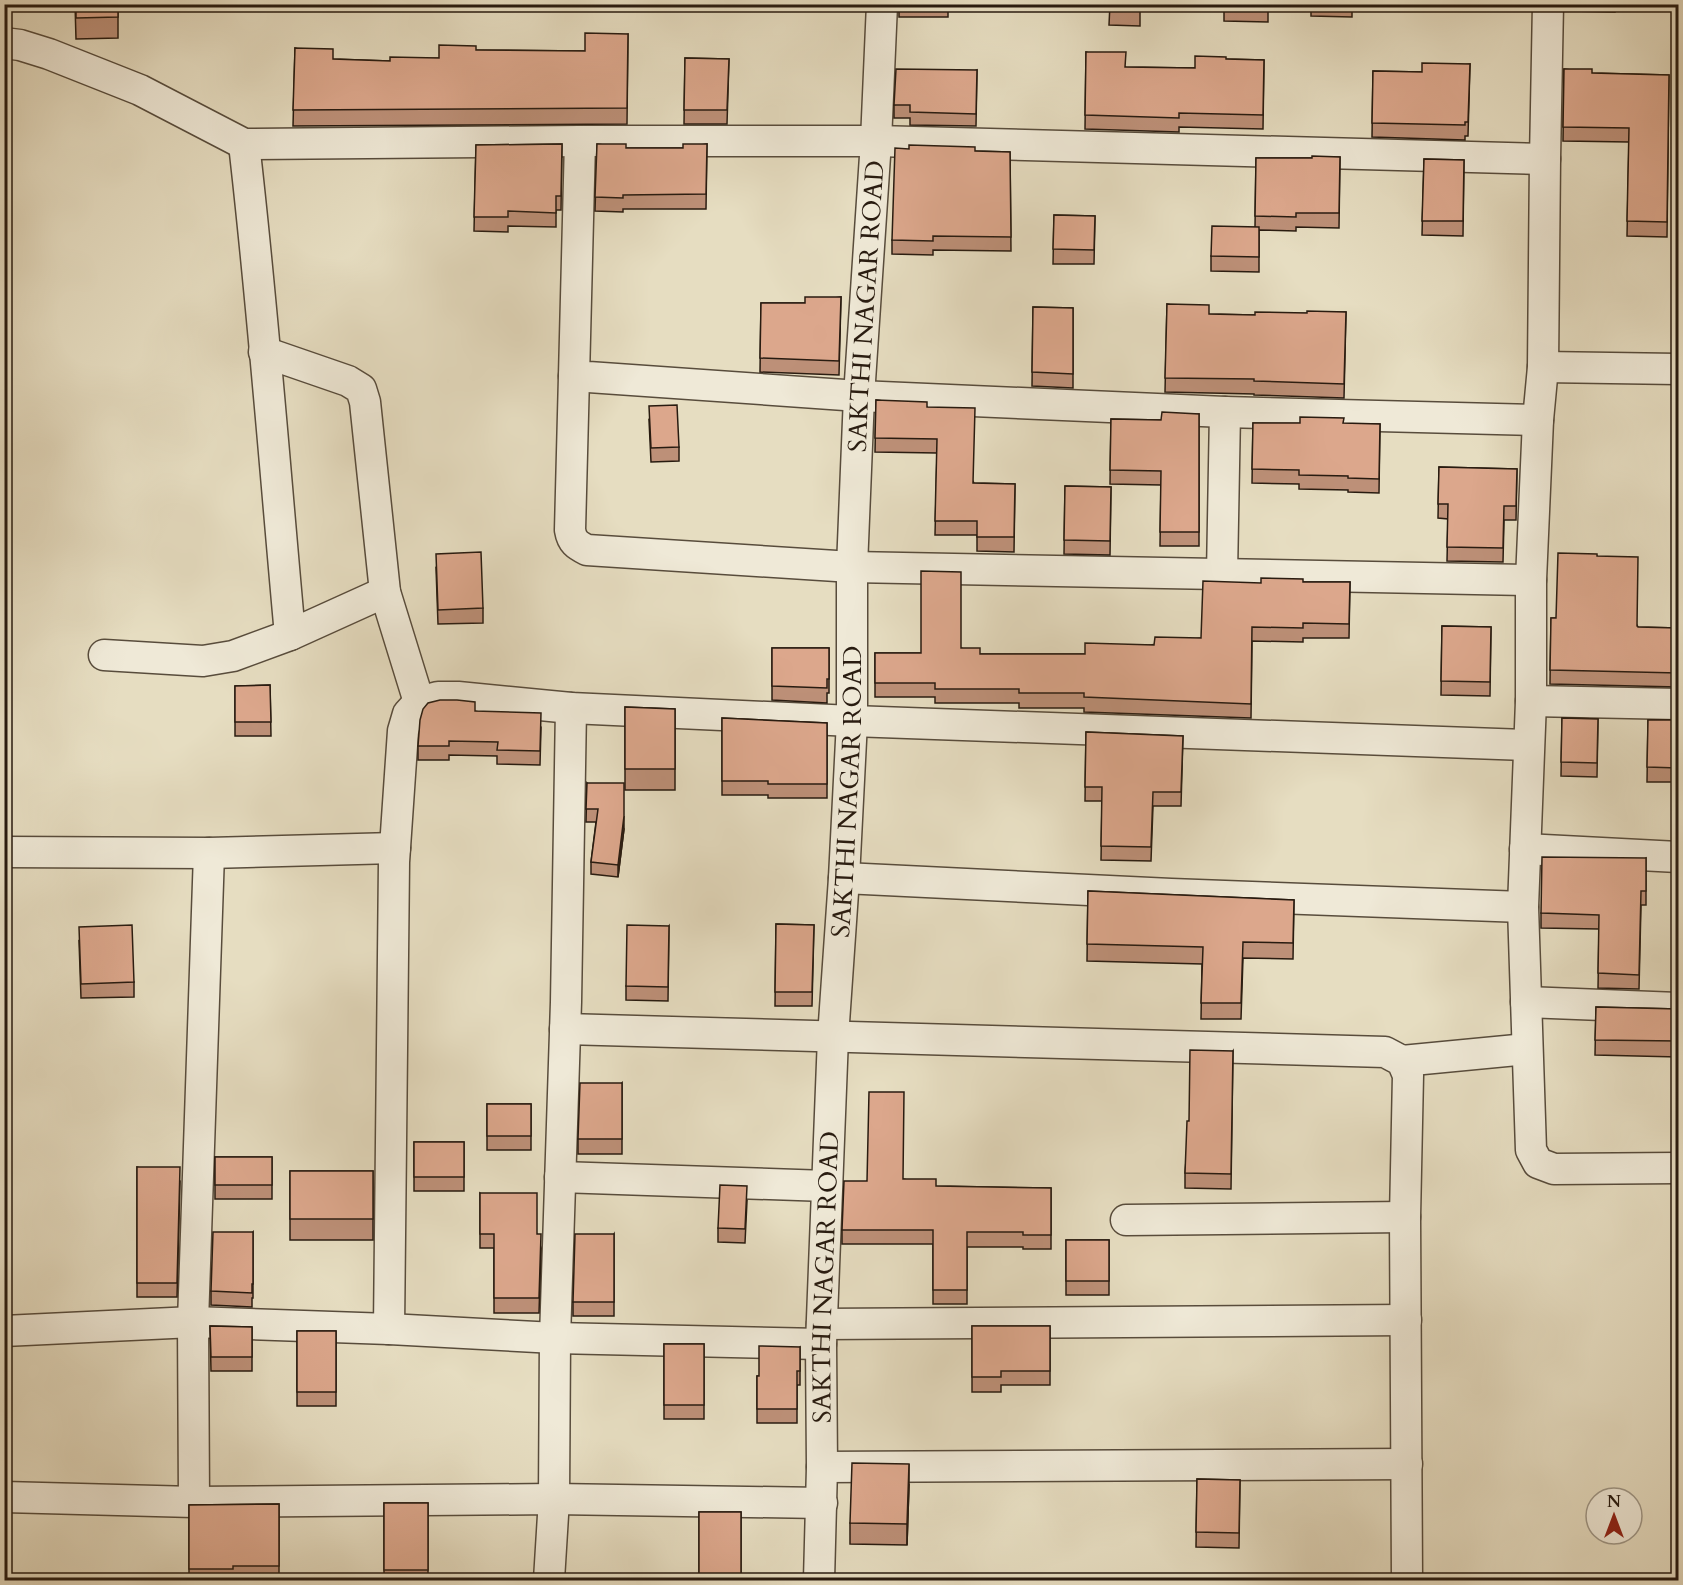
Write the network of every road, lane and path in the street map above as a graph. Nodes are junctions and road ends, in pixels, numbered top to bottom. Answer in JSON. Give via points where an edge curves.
{"nodes":[{"id":1,"x":882,"y":4,"type":"edge"},
{"id":2,"x":1548,"y":4,"type":"edge"},
{"id":3,"x":4,"y":43,"type":"edge"},
{"id":4,"x":580,"y":141,"type":"junction"},
{"id":5,"x":876,"y":141,"type":"junction"},
{"id":6,"x":244,"y":144,"type":"junction"},
{"id":7,"x":1545,"y":159,"type":"junction"},
{"id":8,"x":264,"y":352,"type":"junction"},
{"id":9,"x":1543,"y":367,"type":"junction"},
{"id":10,"x":1678,"y":369,"type":"edge"},
{"id":11,"x":574,"y":376,"type":"junction"},
{"id":12,"x":859,"y":396,"type":"junction"},
{"id":13,"x":1225,"y":412,"type":"junction"},
{"id":14,"x":1538,"y":420,"type":"junction"},
{"id":15,"x":852,"y":567,"type":"junction"},
{"id":16,"x":1222,"y":574,"type":"junction"},
{"id":17,"x":1531,"y":580,"type":"junction"},
{"id":18,"x":385,"y":592,"type":"junction"},
{"id":19,"x":290,"y":635,"type":"junction"},
{"id":20,"x":104,"y":655,"type":"dead end"},
{"id":21,"x":1531,"y":700,"type":"junction"},
{"id":22,"x":419,"y":702,"type":"junction"},
{"id":23,"x":1678,"y":704,"type":"edge"},
{"id":24,"x":571,"y":708,"type":"junction"},
{"id":25,"x":852,"y":720,"type":"junction"},
{"id":26,"x":1528,"y":745,"type":"junction"},
{"id":27,"x":395,"y":848,"type":"junction"},
{"id":28,"x":1525,"y":849,"type":"junction"},
{"id":29,"x":4,"y":852,"type":"edge"},
{"id":30,"x":209,"y":854,"type":"junction"},
{"id":31,"x":1678,"y":857,"type":"edge"},
{"id":32,"x":844,"y":878,"type":"junction"},
{"id":33,"x":1523,"y":907,"type":"junction"},
{"id":34,"x":1526,"y":1002,"type":"junction"},
{"id":35,"x":1678,"y":1008,"type":"edge"},
{"id":36,"x":565,"y":1029,"type":"junction"},
{"id":37,"x":833,"y":1037,"type":"junction"},
{"id":38,"x":1527,"y":1049,"type":"junction"},
{"id":39,"x":1402,"y":1061,"type":"junction"},
{"id":40,"x":1678,"y":1168,"type":"edge"},
{"id":41,"x":560,"y":1177,"type":"junction"},
{"id":42,"x":827,"y":1186,"type":"junction"},
{"id":43,"x":1405,"y":1217,"type":"junction"},
{"id":44,"x":1126,"y":1220,"type":"dead end"},
{"id":45,"x":1406,"y":1320,"type":"junction"},
{"id":46,"x":193,"y":1322,"type":"junction"},
{"id":47,"x":389,"y":1329,"type":"junction"},
{"id":48,"x":4,"y":1331,"type":"edge"},
{"id":49,"x":822,"y":1334,"type":"junction"},
{"id":50,"x":555,"y":1338,"type":"junction"},
{"id":51,"x":1407,"y":1464,"type":"junction"},
{"id":52,"x":822,"y":1467,"type":"junction"},
{"id":53,"x":4,"y":1497,"type":"edge"},
{"id":54,"x":554,"y":1499,"type":"junction"},
{"id":55,"x":194,"y":1502,"type":"junction"},
{"id":56,"x":822,"y":1503,"type":"junction"},
{"id":57,"x":549,"y":1581,"type":"edge"},
{"id":58,"x":819,"y":1581,"type":"edge"},
{"id":59,"x":1407,"y":1581,"type":"edge"}],
"edges":[{"from":1,"to":5,"type":"street","name":"SAKTHI NAGAR ROAD"},
{"from":2,"to":7,"type":"street"},
{"from":3,"to":6,"type":"street","via":[[49,54],[140,90]]},
{"from":4,"to":5,"type":"street"},
{"from":4,"to":6,"type":"street"},
{"from":4,"to":11,"type":"street"},
{"from":5,"to":7,"type":"street"},
{"from":5,"to":12,"type":"street","name":"SAKTHI NAGAR ROAD"},
{"from":6,"to":8,"type":"street"},
{"from":7,"to":9,"type":"street"},
{"from":8,"to":18,"type":"street","via":[[361,389]]},
{"from":8,"to":19,"type":"street"},
{"from":9,"to":10,"type":"street"},
{"from":9,"to":14,"type":"street"},
{"from":11,"to":12,"type":"street"},
{"from":11,"to":15,"type":"street","via":[[570,530],[571,539],[578,545],[606,552]]},
{"from":12,"to":13,"type":"street"},
{"from":12,"to":15,"type":"street","name":"SAKTHI NAGAR ROAD"},
{"from":13,"to":14,"type":"street"},
{"from":13,"to":16,"type":"street"},
{"from":14,"to":17,"type":"street"},
{"from":15,"to":16,"type":"street"},
{"from":15,"to":25,"type":"street","name":"SAKTHI NAGAR ROAD"},
{"from":16,"to":17,"type":"street"},
{"from":17,"to":21,"type":"street"},
{"from":18,"to":19,"type":"street"},
{"from":18,"to":22,"type":"street"},
{"from":19,"to":20,"type":"street","via":[[233,656],[203,661]]},
{"from":21,"to":23,"type":"street"},
{"from":21,"to":26,"type":"street"},
{"from":22,"to":24,"type":"street","via":[[458,698]]},
{"from":22,"to":27,"type":"street","via":[[408,714],[404,731]]},
{"from":24,"to":25,"type":"street"},
{"from":24,"to":36,"type":"street"},
{"from":25,"to":26,"type":"street"},
{"from":25,"to":32,"type":"street","name":"SAKTHI NAGAR ROAD"},
{"from":26,"to":28,"type":"street"},
{"from":27,"to":30,"type":"street"},
{"from":27,"to":47,"type":"street"},
{"from":28,"to":31,"type":"street"},
{"from":28,"to":33,"type":"street"},
{"from":29,"to":30,"type":"street"},
{"from":30,"to":46,"type":"street"},
{"from":32,"to":33,"type":"street"},
{"from":32,"to":37,"type":"street","name":"SAKTHI NAGAR ROAD"},
{"from":33,"to":34,"type":"street"},
{"from":34,"to":35,"type":"street"},
{"from":34,"to":38,"type":"street"},
{"from":36,"to":37,"type":"street"},
{"from":36,"to":41,"type":"street"},
{"from":37,"to":39,"type":"street","via":[[1386,1052]]},
{"from":37,"to":42,"type":"street","name":"SAKTHI NAGAR ROAD"},
{"from":38,"to":39,"type":"street"},
{"from":38,"to":40,"type":"street","via":[[1531,1150],[1538,1163],[1554,1169]]},
{"from":39,"to":43,"type":"street","via":[[1408,1075]]},
{"from":41,"to":42,"type":"street"},
{"from":41,"to":50,"type":"street"},
{"from":42,"to":49,"type":"street","name":"SAKTHI NAGAR ROAD"},
{"from":43,"to":44,"type":"street"},
{"from":43,"to":45,"type":"street"},
{"from":45,"to":49,"type":"street"},
{"from":45,"to":51,"type":"street"},
{"from":46,"to":47,"type":"street"},
{"from":46,"to":48,"type":"street"},
{"from":46,"to":55,"type":"street"},
{"from":47,"to":50,"type":"street"},
{"from":49,"to":50,"type":"street"},
{"from":49,"to":52,"type":"street","name":"SAKTHI NAGAR ROAD"},
{"from":50,"to":54,"type":"street"},
{"from":51,"to":52,"type":"street"},
{"from":51,"to":59,"type":"street"},
{"from":52,"to":56,"type":"street","name":"SAKTHI NAGAR ROAD"},
{"from":53,"to":55,"type":"street"},
{"from":54,"to":55,"type":"street"},
{"from":54,"to":56,"type":"street"},
{"from":54,"to":57,"type":"street"},
{"from":56,"to":58,"type":"street","name":"SAKTHI NAGAR ROAD"}]}
